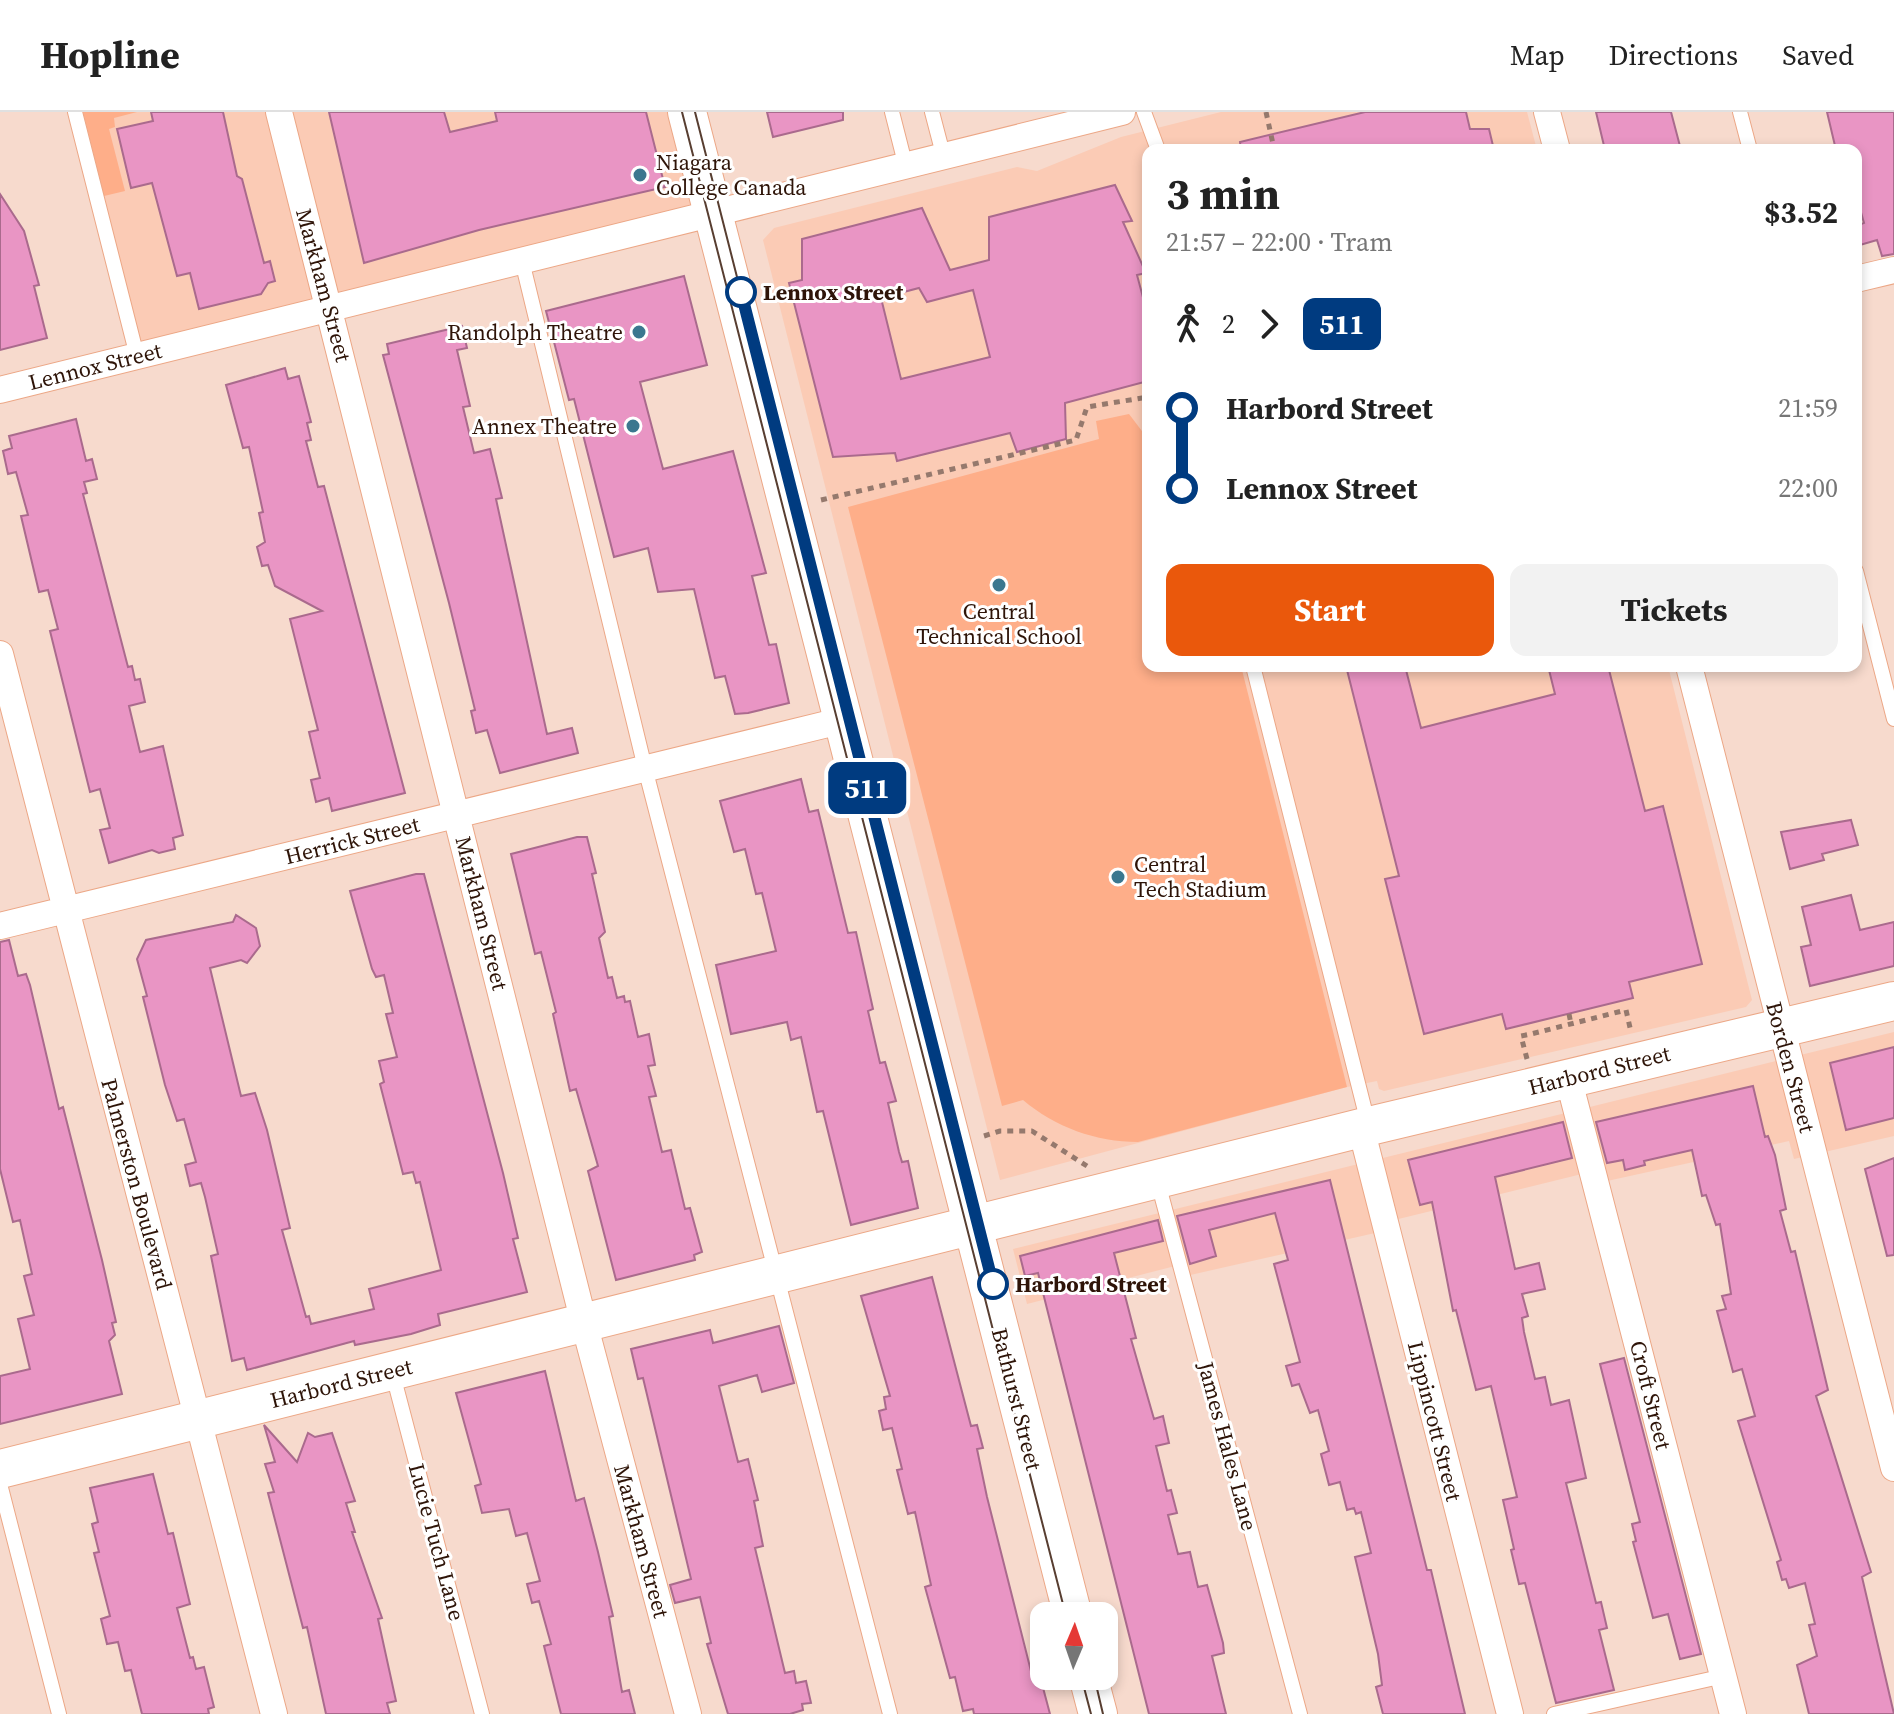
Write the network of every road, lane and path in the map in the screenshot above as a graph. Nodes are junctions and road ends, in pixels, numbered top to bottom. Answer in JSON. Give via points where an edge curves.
{"nodes":[{"id":1,"x":75,"y":112,"type":"edge"},
{"id":2,"x":279,"y":112,"type":"edge"},
{"id":3,"x":687,"y":112,"type":"edge"},
{"id":4,"x":892,"y":112,"type":"edge"},
{"id":5,"x":932,"y":112,"type":"edge"},
{"id":6,"x":1144,"y":112,"type":"edge"},
{"id":7,"x":1266,"y":112,"type":"edge"},
{"id":8,"x":1547,"y":112,"type":"edge"},
{"id":9,"x":1740,"y":112,"type":"edge"},
{"id":10,"x":1108,"y":114,"type":"edge"},
{"id":11,"x":1156,"y":144,"type":"edge"},
{"id":12,"x":1273,"y":144,"type":"dead end"},
{"id":13,"x":1555,"y":144,"type":"edge"},
{"id":14,"x":1748,"y":144,"type":"edge"},
{"id":15,"x":944,"y":158,"type":"junction"},
{"id":16,"x":906,"y":167,"type":"junction"},
{"id":17,"x":713,"y":214,"type":"junction"},
{"id":18,"x":522,"y":261,"type":"junction"},
{"id":19,"x":1894,"y":270,"type":"edge"},
{"id":20,"x":1862,"y":278,"type":"edge"},
{"id":21,"x":331,"y":308,"type":"junction"},
{"id":22,"x":137,"y":356,"type":"junction"},
{"id":23,"x":0,"y":390,"type":"edge"},
{"id":24,"x":1142,"y":398,"type":"edge"},
{"id":25,"x":821,"y":500,"type":"dead end"},
{"id":26,"x":1862,"y":594,"type":"edge"},
{"id":27,"x":0,"y":654,"type":"edge"},
{"id":28,"x":1254,"y":672,"type":"edge"},
{"id":29,"x":1691,"y":672,"type":"edge"},
{"id":30,"x":1894,"y":719,"type":"edge"},
{"id":31,"x":844,"y":720,"type":"junction"},
{"id":32,"x":645,"y":768,"type":"junction"},
{"id":33,"x":457,"y":814,"type":"junction"},
{"id":34,"x":65,"y":910,"type":"junction"},
{"id":35,"x":0,"y":926,"type":"edge"},
{"id":36,"x":1894,"y":1001,"type":"edge"},
{"id":37,"x":1569,"y":1014,"type":"dead end"},
{"id":38,"x":1571,"y":1024,"type":"junction"},
{"id":39,"x":1780,"y":1027,"type":"junction"},
{"id":40,"x":1632,"y":1037,"type":"dead end"},
{"id":41,"x":1528,"y":1061,"type":"dead end"},
{"id":42,"x":1568,"y":1077,"type":"junction"},
{"id":43,"x":1365,"y":1127,"type":"junction"},
{"id":44,"x":984,"y":1136,"type":"dead end"},
{"id":45,"x":1087,"y":1166,"type":"dead end"},
{"id":46,"x":1157,"y":1179,"type":"junction"},
{"id":47,"x":972,"y":1225,"type":"junction"},
{"id":48,"x":778,"y":1274,"type":"junction"},
{"id":49,"x":584,"y":1323,"type":"junction"},
{"id":50,"x":392,"y":1371,"type":"junction"},
{"id":51,"x":198,"y":1419,"type":"junction"},
{"id":52,"x":1894,"y":1468,"type":"edge"},
{"id":53,"x":0,"y":1469,"type":"edge"},
{"id":54,"x":0,"y":1484,"type":"edge"},
{"id":55,"x":1069,"y":1602,"type":"edge"},
{"id":56,"x":1724,"y":1676,"type":"junction"},
{"id":57,"x":1092,"y":1690,"type":"edge"},
{"id":58,"x":59,"y":1714,"type":"edge"},
{"id":59,"x":274,"y":1714,"type":"edge"},
{"id":60,"x":482,"y":1714,"type":"edge"},
{"id":61,"x":688,"y":1714,"type":"edge"},
{"id":62,"x":890,"y":1714,"type":"edge"},
{"id":63,"x":1098,"y":1714,"type":"edge"},
{"id":64,"x":1300,"y":1714,"type":"edge"},
{"id":65,"x":1510,"y":1714,"type":"edge"},
{"id":66,"x":1554,"y":1714,"type":"edge"},
{"id":67,"x":1733,"y":1714,"type":"edge"}],
"edges":[{"from":1,"to":22,"type":"lane"},
{"from":2,"to":21,"type":"street","name":"Markham Street"},
{"from":3,"to":17,"type":"street","name":"Bathurst Street"},
{"from":4,"to":16,"type":"lane"},
{"from":5,"to":15,"type":"lane"},
{"from":6,"to":11,"type":"lane"},
{"from":7,"to":12,"type":"path"},
{"from":8,"to":13,"type":"street"},
{"from":9,"to":14,"type":"lane"},
{"from":10,"to":15,"type":"street","name":"Lennox Street"},
{"from":15,"to":16,"type":"street","name":"Lennox Street"},
{"from":16,"to":17,"type":"street","name":"Lennox Street"},
{"from":17,"to":18,"type":"street","name":"Lennox Street"},
{"from":17,"to":31,"type":"street","name":"Bathurst Street"},
{"from":18,"to":21,"type":"street","name":"Lennox Street"},
{"from":18,"to":32,"type":"lane"},
{"from":19,"to":20,"type":"street"},
{"from":21,"to":22,"type":"street","name":"Lennox Street"},
{"from":21,"to":33,"type":"street","name":"Markham Street"},
{"from":22,"to":23,"type":"street","name":"Lennox Street"},
{"from":24,"to":25,"type":"path","via":[[1087,407],[1076,440]]},
{"from":26,"to":30,"type":"lane"},
{"from":27,"to":34,"type":"street","name":"Palmerston Boulevard"},
{"from":28,"to":43,"type":"lane"},
{"from":29,"to":39,"type":"street","name":"Borden Street"},
{"from":31,"to":32,"type":"street","name":"Herrick Street"},
{"from":31,"to":47,"type":"street","name":"Bathurst Street"},
{"from":32,"to":33,"type":"street","name":"Herrick Street"},
{"from":32,"to":48,"type":"lane"},
{"from":33,"to":34,"type":"street","name":"Herrick Street"},
{"from":33,"to":49,"type":"street","name":"Markham Street"},
{"from":34,"to":35,"type":"street","name":"Herrick Street"},
{"from":34,"to":51,"type":"street","name":"Palmerston Boulevard"},
{"from":36,"to":39,"type":"street","name":"Harbord Street"},
{"from":37,"to":38,"type":"path"},
{"from":38,"to":40,"type":"path","via":[[1626,1010]]},
{"from":38,"to":41,"type":"path","via":[[1521,1036]]},
{"from":39,"to":42,"type":"street","name":"Harbord Street"},
{"from":39,"to":52,"type":"street","name":"Borden Street"},
{"from":42,"to":43,"type":"street","name":"Harbord Street"},
{"from":42,"to":56,"type":"street","name":"Croft Street"},
{"from":43,"to":46,"type":"street","name":"Harbord Street"},
{"from":43,"to":65,"type":"street","name":"Lippincott Street"},
{"from":44,"to":45,"type":"path","via":[[1032,1131]]},
{"from":46,"to":47,"type":"street","name":"Harbord Street"},
{"from":46,"to":64,"type":"lane","name":"James Hales Lane"},
{"from":47,"to":48,"type":"street","name":"Harbord Street"},
{"from":47,"to":55,"type":"street","name":"Bathurst Street"},
{"from":48,"to":49,"type":"street","name":"Harbord Street"},
{"from":48,"to":62,"type":"lane"},
{"from":49,"to":50,"type":"street","name":"Harbord Street"},
{"from":49,"to":61,"type":"street","name":"Markham Street"},
{"from":50,"to":51,"type":"street","name":"Harbord Street"},
{"from":50,"to":60,"type":"lane","name":"Lucie Tuch Lane"},
{"from":51,"to":53,"type":"street","name":"Harbord Street"},
{"from":51,"to":59,"type":"street","name":"Palmerston Boulevard"},
{"from":54,"to":58,"type":"lane"},
{"from":56,"to":66,"type":"lane"},
{"from":56,"to":67,"type":"street","name":"Croft Street"},
{"from":57,"to":63,"type":"street"}]}
